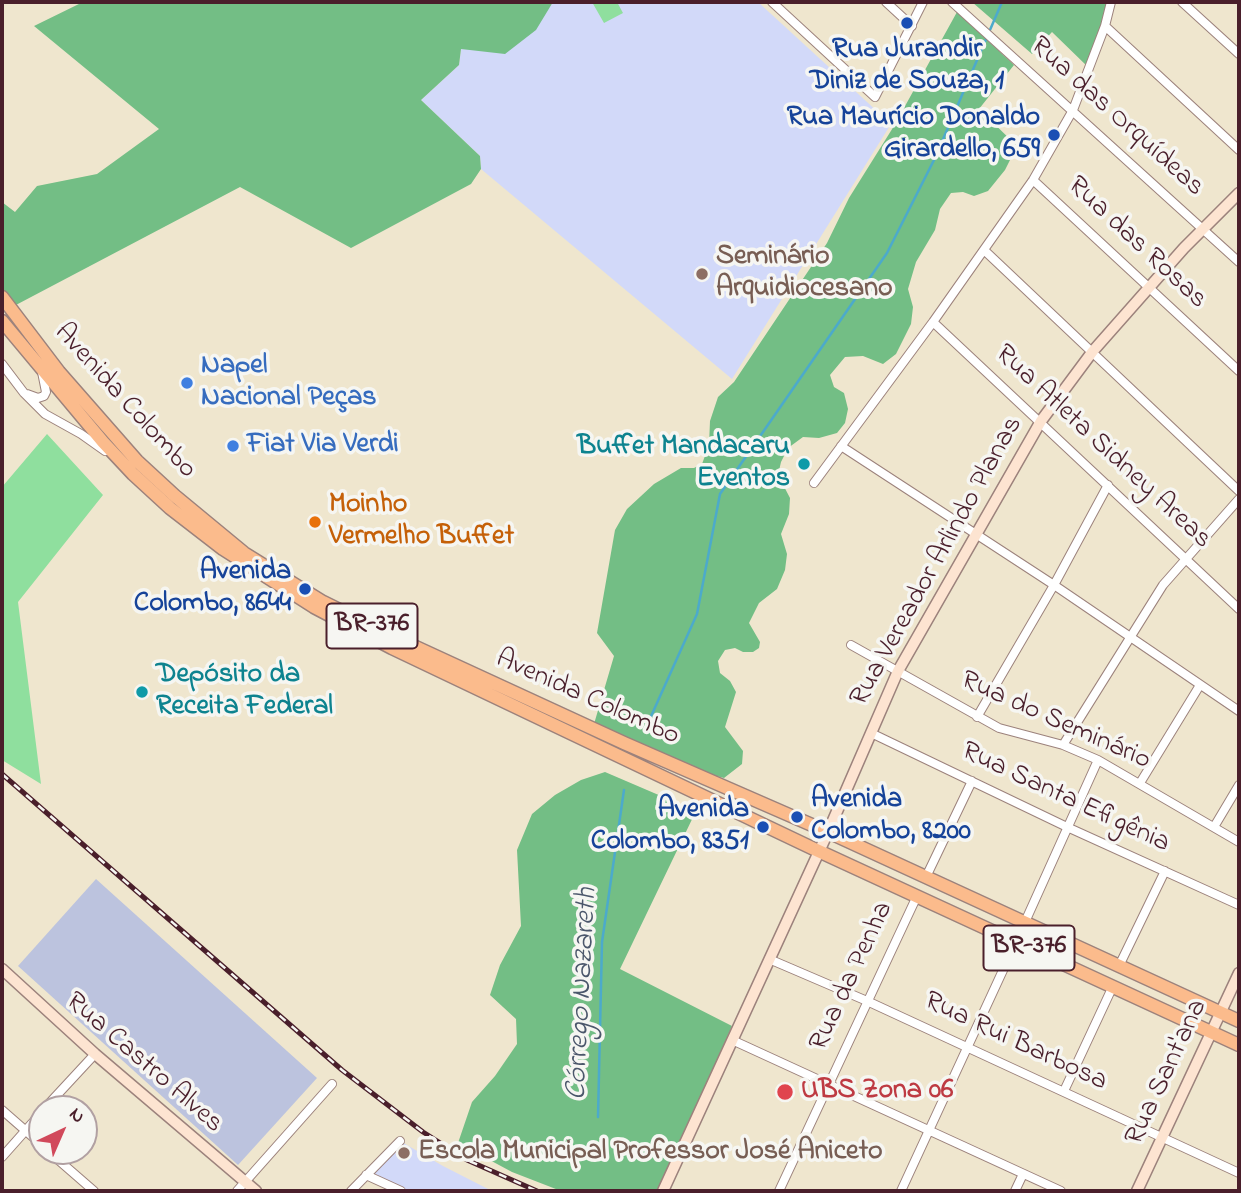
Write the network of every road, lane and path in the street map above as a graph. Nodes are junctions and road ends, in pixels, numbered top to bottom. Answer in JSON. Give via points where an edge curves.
{"nodes":[{"id":1,"x":772,"y":2,"type":"edge"},
{"id":2,"x":886,"y":2,"type":"edge"},
{"id":3,"x":923,"y":2,"type":"edge"},
{"id":4,"x":952,"y":2,"type":"edge"},
{"id":5,"x":1111,"y":2,"type":"edge"},
{"id":6,"x":1182,"y":2,"type":"edge"},
{"id":7,"x":960,"y":5,"type":"edge"},
{"id":8,"x":912,"y":26,"type":"junction"},
{"id":9,"x":1105,"y":26,"type":"junction"},
{"id":10,"x":1239,"y":54,"type":"edge"},
{"id":11,"x":1073,"y":110,"type":"junction"},
{"id":12,"x":1239,"y":150,"type":"edge"},
{"id":13,"x":1033,"y":180,"type":"junction"},
{"id":14,"x":1239,"y":193,"type":"edge"},
{"id":15,"x":1203,"y":228,"type":"junction"},
{"id":16,"x":984,"y":250,"type":"junction"},
{"id":17,"x":1239,"y":262,"type":"edge"},
{"id":18,"x":1149,"y":286,"type":"junction"},
{"id":19,"x":2,"y":297,"type":"edge"},
{"id":20,"x":2,"y":321,"type":"edge"},
{"id":21,"x":933,"y":322,"type":"junction"},
{"id":22,"x":1093,"y":351,"type":"junction"},
{"id":23,"x":2,"y":364,"type":"edge"},
{"id":24,"x":42,"y":371,"type":"junction"},
{"id":25,"x":1239,"y":371,"type":"edge"},
{"id":26,"x":24,"y":393,"type":"junction"},
{"id":27,"x":1041,"y":421,"type":"junction"},
{"id":28,"x":841,"y":446,"type":"junction"},
{"id":29,"x":131,"y":473,"type":"junction"},
{"id":30,"x":814,"y":483,"type":"dead end"},
{"id":31,"x":1108,"y":485,"type":"junction"},
{"id":32,"x":1239,"y":491,"type":"edge"},
{"id":33,"x":1239,"y":499,"type":"edge"},
{"id":34,"x":976,"y":534,"type":"junction"},
{"id":35,"x":1185,"y":558,"type":"junction"},
{"id":36,"x":1054,"y":585,"type":"junction"},
{"id":37,"x":1239,"y":609,"type":"edge"},
{"id":38,"x":1129,"y":636,"type":"junction"},
{"id":39,"x":851,"y":645,"type":"dead end"},
{"id":40,"x":898,"y":671,"type":"junction"},
{"id":41,"x":1200,"y":685,"type":"junction"},
{"id":42,"x":1239,"y":710,"type":"edge"},
{"id":43,"x":977,"y":717,"type":"junction"},
{"id":44,"x":871,"y":733,"type":"junction"},
{"id":45,"x":1063,"y":744,"type":"junction"},
{"id":46,"x":1098,"y":760,"type":"junction"},
{"id":47,"x":972,"y":781,"type":"junction"},
{"id":48,"x":1140,"y":783,"type":"junction"},
{"id":49,"x":1239,"y":785,"type":"edge"},
{"id":50,"x":1066,"y":827,"type":"junction"},
{"id":51,"x":1214,"y":827,"type":"junction"},
{"id":52,"x":828,"y":832,"type":"junction"},
{"id":53,"x":1239,"y":842,"type":"edge"},
{"id":54,"x":820,"y":851,"type":"junction"},
{"id":55,"x":1165,"y":871,"type":"junction"},
{"id":56,"x":926,"y":877,"type":"junction"},
{"id":57,"x":917,"y":896,"type":"junction"},
{"id":58,"x":975,"y":899,"type":"junction"},
{"id":59,"x":1239,"y":905,"type":"edge"},
{"id":60,"x":965,"y":918,"type":"junction"},
{"id":61,"x":1025,"y":922,"type":"junction"},
{"id":62,"x":1016,"y":942,"type":"junction"},
{"id":63,"x":769,"y":959,"type":"junction"},
{"id":64,"x":1119,"y":966,"type":"junction"},
{"id":65,"x":2,"y":969,"type":"edge"},
{"id":66,"x":1239,"y":973,"type":"edge"},
{"id":67,"x":1113,"y":986,"type":"junction"},
{"id":68,"x":867,"y":1001,"type":"junction"},
{"id":69,"x":1221,"y":1012,"type":"junction"},
{"id":70,"x":1239,"y":1021,"type":"edge"},
{"id":71,"x":1212,"y":1032,"type":"junction"},
{"id":72,"x":732,"y":1040,"type":"junction"},
{"id":73,"x":1239,"y":1045,"type":"edge"},
{"id":74,"x":967,"y":1046,"type":"junction"},
{"id":75,"x":94,"y":1054,"type":"junction"},
{"id":76,"x":332,"y":1084,"type":"dead end"},
{"id":77,"x":828,"y":1084,"type":"junction"},
{"id":78,"x":1064,"y":1091,"type":"junction"},
{"id":79,"x":57,"y":1095,"type":"edge"},
{"id":80,"x":2,"y":1110,"type":"edge"},
{"id":81,"x":28,"y":1127,"type":"edge"},
{"id":82,"x":25,"y":1130,"type":"junction"},
{"id":83,"x":929,"y":1130,"type":"junction"},
{"id":84,"x":28,"y":1133,"type":"edge"},
{"id":85,"x":1163,"y":1137,"type":"junction"},
{"id":86,"x":400,"y":1141,"type":"dead end"},
{"id":87,"x":2,"y":1157,"type":"edge"},
{"id":88,"x":64,"y":1165,"type":"edge"},
{"id":89,"x":1239,"y":1173,"type":"edge"},
{"id":90,"x":1023,"y":1174,"type":"junction"},
{"id":91,"x":366,"y":1175,"type":"junction"},
{"id":92,"x":245,"y":1182,"type":"junction"},
{"id":93,"x":94,"y":1191,"type":"edge"},
{"id":94,"x":237,"y":1191,"type":"edge"},
{"id":95,"x":256,"y":1191,"type":"edge"},
{"id":96,"x":351,"y":1191,"type":"edge"},
{"id":97,"x":401,"y":1191,"type":"edge"},
{"id":98,"x":663,"y":1191,"type":"edge"},
{"id":99,"x":779,"y":1191,"type":"edge"},
{"id":100,"x":901,"y":1191,"type":"edge"},
{"id":101,"x":1015,"y":1191,"type":"edge"},
{"id":102,"x":1060,"y":1191,"type":"edge"},
{"id":103,"x":1137,"y":1191,"type":"edge"}],
"edges":[{"from":1,"to":8,"type":"street","via":[[875,97]]},
{"from":2,"to":8,"type":"street"},
{"from":3,"to":8,"type":"street"},
{"from":4,"to":7,"type":"street","name":"Rua das Orquídeas"},
{"from":5,"to":9,"type":"street"},
{"from":6,"to":10,"type":"street"},
{"from":7,"to":11,"type":"street","name":"Rua das Orquídeas"},
{"from":9,"to":11,"type":"street"},
{"from":9,"to":12,"type":"street"},
{"from":11,"to":13,"type":"street"},
{"from":11,"to":15,"type":"street","name":"Rua das Orquídeas"},
{"from":13,"to":16,"type":"street"},
{"from":13,"to":18,"type":"street","name":"Rua das Rosas"},
{"from":14,"to":15,"type":"street","name":"Rua Vereador Arlindo Planas"},
{"from":15,"to":17,"type":"street","name":"Rua das Orquídeas"},
{"from":15,"to":18,"type":"street","name":"Rua Vereador Arlindo Planas"},
{"from":16,"to":21,"type":"street"},
{"from":16,"to":22,"type":"street"},
{"from":18,"to":22,"type":"street","name":"Rua Vereador Arlindo Planas"},
{"from":18,"to":25,"type":"street","name":"Rua das Rosas"},
{"from":19,"to":52,"type":"main road","name":"Avenida Colombo","number":"BR-376","via":[[59,372],[137,461],[244,552],[323,602],[396,638]]},
{"from":20,"to":24,"type":"main road","name":"Avenida Colombo","number":"BR-376"},
{"from":21,"to":27,"type":"street","name":"Rua Atleta Sidney Areas"},
{"from":21,"to":28,"type":"street"},
{"from":22,"to":27,"type":"street","name":"Rua Vereador Arlindo Planas"},
{"from":22,"to":32,"type":"street"},
{"from":23,"to":26,"type":"street"},
{"from":24,"to":26,"type":"street","via":[[44,396]]},
{"from":24,"to":29,"type":"main road","name":"Avenida Colombo","number":"BR-376"},
{"from":26,"to":29,"type":"street","via":[[45,414],[90,440]]},
{"from":27,"to":31,"type":"street","name":"Rua Atleta Sidney Areas"},
{"from":27,"to":34,"type":"street","name":"Rua Vereador Arlindo Planas"},
{"from":28,"to":30,"type":"street"},
{"from":28,"to":34,"type":"street"},
{"from":29,"to":54,"type":"main road","name":"Avenida Colombo","number":"BR-376","via":[[240,562],[314,607]]},
{"from":31,"to":35,"type":"street","name":"Rua Atleta Sidney Areas"},
{"from":31,"to":36,"type":"street"},
{"from":33,"to":35,"type":"street"},
{"from":34,"to":36,"type":"street"},
{"from":34,"to":40,"type":"street","name":"Rua Vereador Arlindo Planas"},
{"from":35,"to":37,"type":"street","name":"Rua Atleta Sidney Areas"},
{"from":35,"to":38,"type":"street"},
{"from":36,"to":38,"type":"street"},
{"from":36,"to":43,"type":"street"},
{"from":38,"to":41,"type":"street"},
{"from":38,"to":45,"type":"street"},
{"from":39,"to":40,"type":"street","name":"Rua do Seminário"},
{"from":40,"to":43,"type":"street","name":"Rua do Seminário"},
{"from":40,"to":44,"type":"street","name":"Rua Vereador Arlindo Planas"},
{"from":41,"to":42,"type":"street"},
{"from":41,"to":48,"type":"street"},
{"from":43,"to":45,"type":"street","name":"Rua do Seminário","via":[[1015,733]]},
{"from":44,"to":47,"type":"street","name":"Rua Santa Efigênia"},
{"from":44,"to":52,"type":"street","name":"Rua Vereador Arlindo Planas"},
{"from":45,"to":46,"type":"street","name":"Rua do Seminário"},
{"from":46,"to":48,"type":"street","name":"Rua do Seminário"},
{"from":46,"to":50,"type":"street"},
{"from":47,"to":50,"type":"street","name":"Rua Santa Efigênia"},
{"from":47,"to":56,"type":"street"},
{"from":48,"to":51,"type":"street","name":"Rua do Seminário"},
{"from":49,"to":51,"type":"street"},
{"from":50,"to":55,"type":"street","name":"Rua Santa Efigênia"},
{"from":50,"to":61,"type":"street"},
{"from":51,"to":53,"type":"street","name":"Rua do Seminário"},
{"from":52,"to":54,"type":"street","name":"Rua Vereador Arlindo Planas"},
{"from":52,"to":56,"type":"main road","name":"Avenida Colombo","number":"BR-376"},
{"from":54,"to":57,"type":"main road","name":"Avenida Colombo","number":"BR-376"},
{"from":54,"to":63,"type":"street","name":"Rua Vereador Arlindo Planas"},
{"from":55,"to":59,"type":"street","name":"Rua Santa Efigênia"},
{"from":55,"to":64,"type":"street"},
{"from":56,"to":58,"type":"main road","name":"Avenida Colombo","number":"BR-376"},
{"from":57,"to":60,"type":"main road","name":"Avenida Colombo","number":"BR-376"},
{"from":57,"to":68,"type":"street","name":"Rua da Penha"},
{"from":58,"to":60,"type":"main road"},
{"from":58,"to":61,"type":"main road","name":"Avenida Colombo","number":"BR-376"},
{"from":60,"to":62,"type":"main road","name":"Avenida Colombo","number":"BR-376"},
{"from":61,"to":64,"type":"main road","name":"Avenida Colombo","number":"BR-376"},
{"from":62,"to":67,"type":"main road","name":"Avenida Colombo","number":"BR-376"},
{"from":62,"to":74,"type":"street"},
{"from":63,"to":68,"type":"street","name":"Rua Rui Barbosa"},
{"from":63,"to":72,"type":"street","name":"Rua Vereador Arlindo Planas"},
{"from":64,"to":69,"type":"main road","name":"Avenida Colombo","number":"BR-376"},
{"from":65,"to":75,"type":"street","name":"Rua Castro Alves"},
{"from":66,"to":69,"type":"street","name":"Rua Sant'ana"},
{"from":67,"to":71,"type":"main road","name":"Avenida Colombo","number":"BR-376"},
{"from":67,"to":78,"type":"street"},
{"from":68,"to":74,"type":"street","name":"Rua Rui Barbosa"},
{"from":68,"to":77,"type":"street","name":"Rua da Penha"},
{"from":69,"to":70,"type":"main road","name":"Avenida Colombo","number":"BR-376"},
{"from":69,"to":71,"type":"street","name":"Rua Sant'ana"},
{"from":71,"to":73,"type":"main road","name":"Avenida Colombo","number":"BR-376"},
{"from":71,"to":85,"type":"street","name":"Rua Sant'ana"},
{"from":72,"to":77,"type":"street"},
{"from":72,"to":98,"type":"street","name":"Rua Vereador Arlindo Planas"},
{"from":74,"to":78,"type":"street","name":"Rua Rui Barbosa"},
{"from":74,"to":83,"type":"street"},
{"from":75,"to":79,"type":"street"},
{"from":75,"to":92,"type":"street","name":"Rua Castro Alves"},
{"from":76,"to":92,"type":"street"},
{"from":77,"to":83,"type":"street"},
{"from":77,"to":99,"type":"street","name":"Rua da Penha"},
{"from":78,"to":85,"type":"street","name":"Rua Rui Barbosa"},
{"from":80,"to":82,"type":"street"},
{"from":81,"to":82,"type":"street"},
{"from":82,"to":84,"type":"street"},
{"from":82,"to":87,"type":"street"},
{"from":83,"to":90,"type":"street"},
{"from":83,"to":100,"type":"street"},
{"from":85,"to":89,"type":"street","name":"Rua Rui Barbosa"},
{"from":85,"to":103,"type":"street","name":"Rua Sant'ana"},
{"from":86,"to":91,"type":"street"},
{"from":88,"to":93,"type":"street"},
{"from":90,"to":101,"type":"street"},
{"from":90,"to":102,"type":"street"},
{"from":91,"to":96,"type":"street"},
{"from":91,"to":97,"type":"street"},
{"from":92,"to":94,"type":"street"},
{"from":92,"to":95,"type":"street","name":"Rua Castro Alves"}]}
